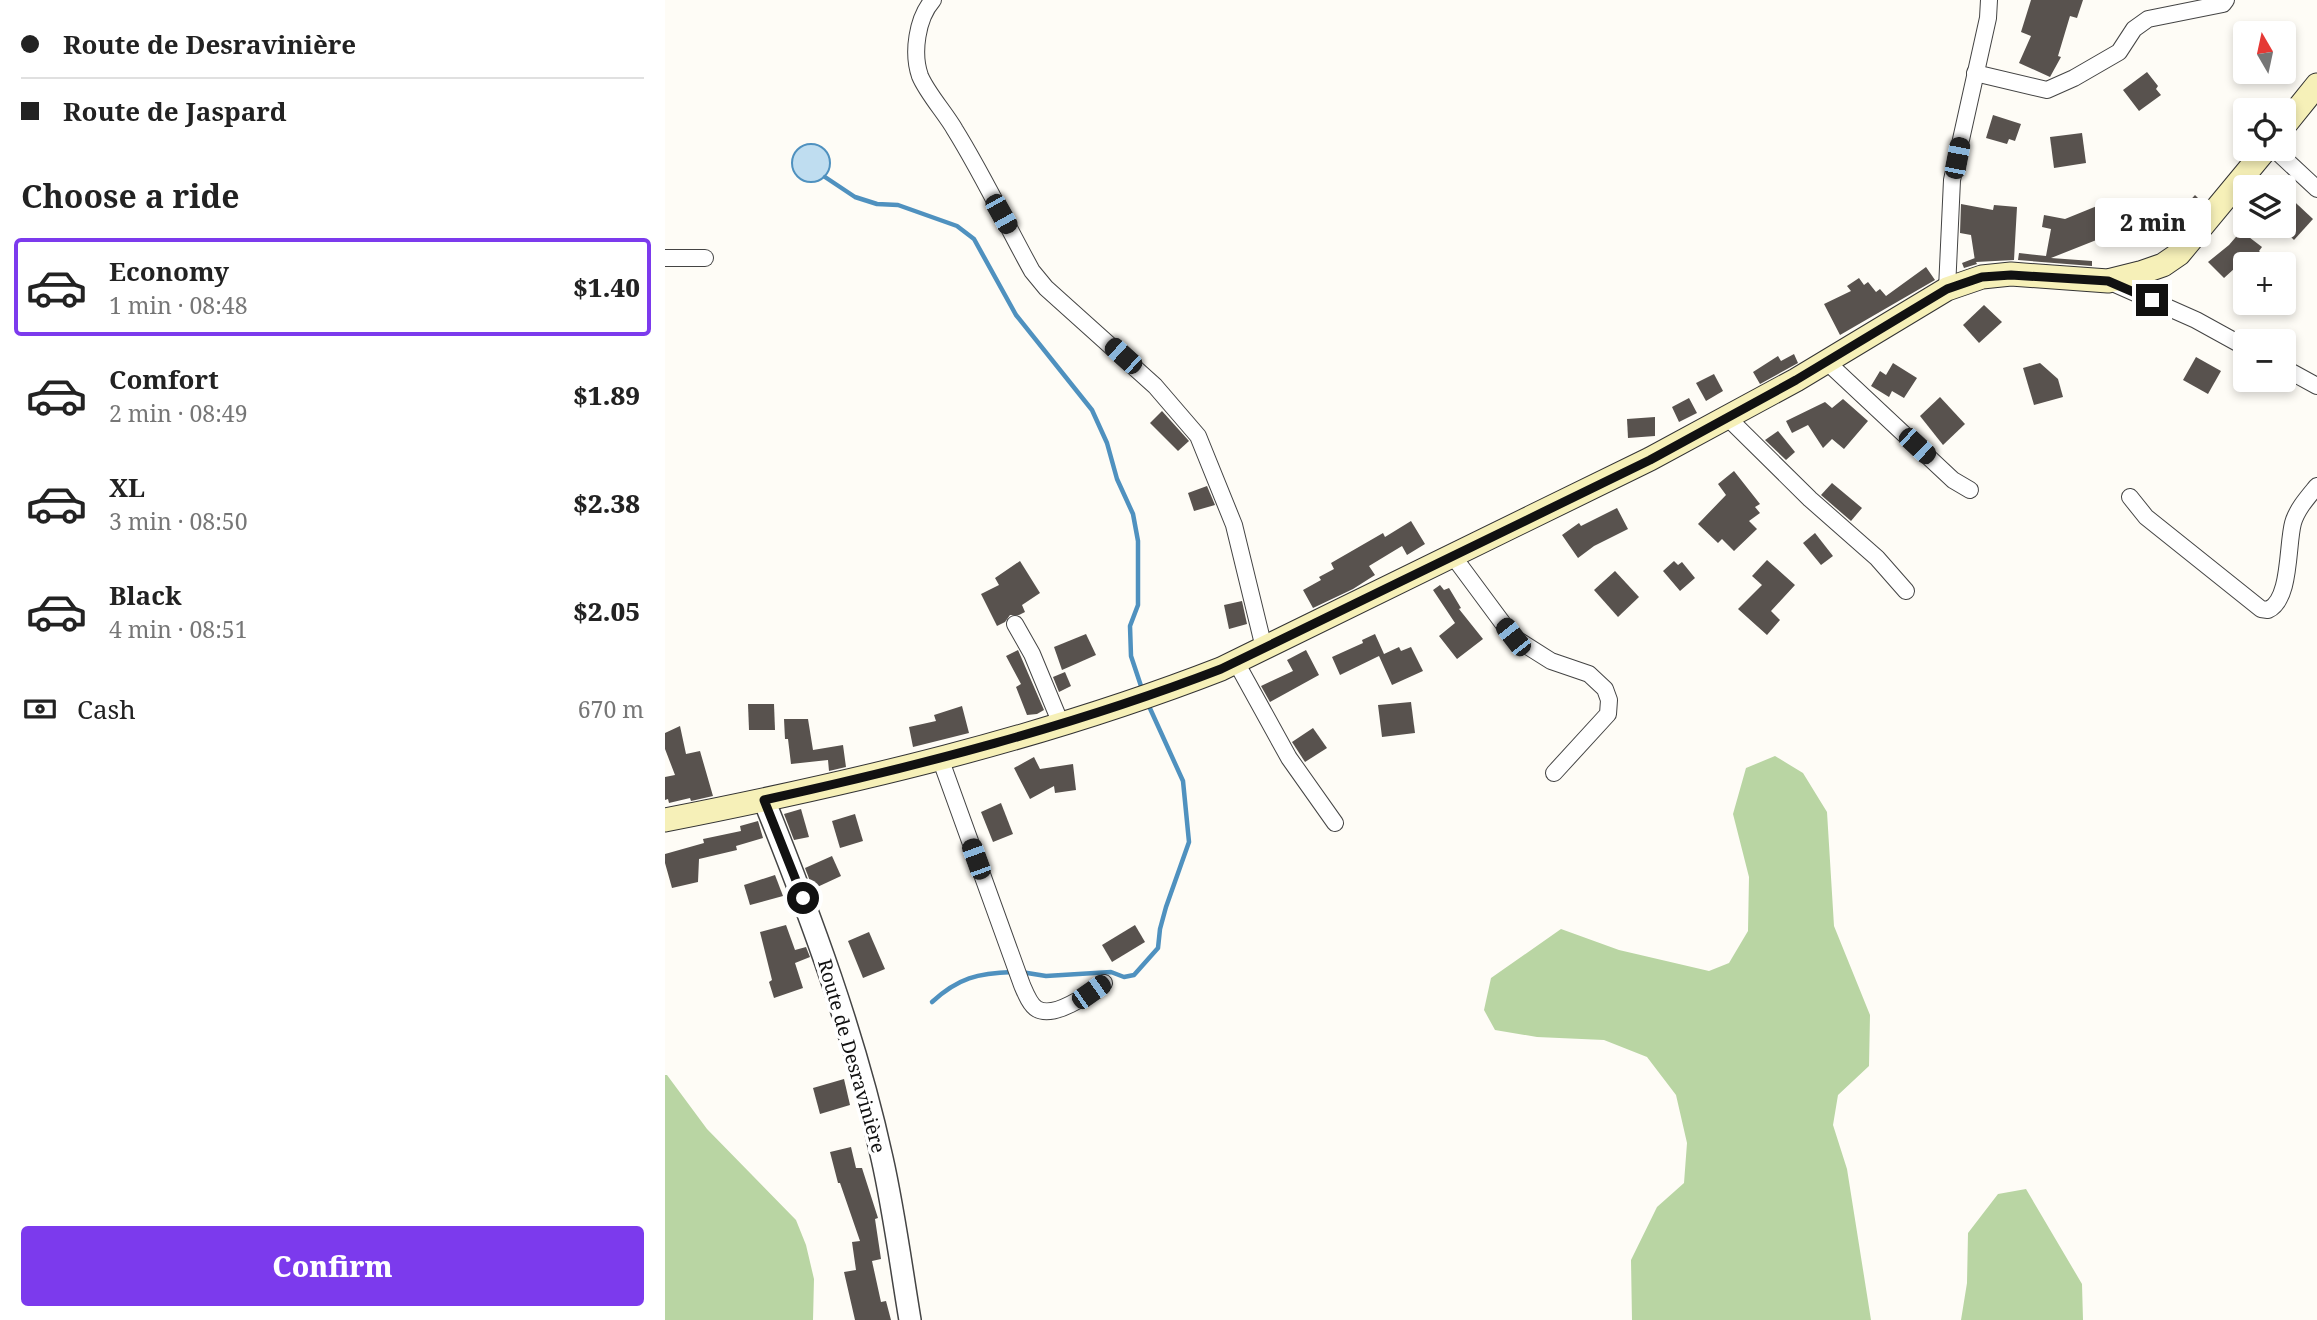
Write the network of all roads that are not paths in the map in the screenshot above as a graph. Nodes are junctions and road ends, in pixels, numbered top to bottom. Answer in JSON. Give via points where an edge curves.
{"nodes":[{"id":1,"x":933,"y":0,"type":"edge"},
{"id":2,"x":1989,"y":0,"type":"edge"},
{"id":3,"x":2226,"y":0,"type":"edge"},
{"id":4,"x":1975,"y":73,"type":"junction"},
{"id":5,"x":2317,"y":85,"type":"edge"},
{"id":6,"x":2296,"y":111,"type":"edge"},
{"id":7,"x":2256,"y":161,"type":"edge"},
{"id":8,"x":2287,"y":161,"type":"edge"},
{"id":9,"x":2317,"y":188,"type":"edge"},
{"id":10,"x":665,"y":258,"type":"edge"},
{"id":11,"x":705,"y":258,"type":"dead end"},
{"id":12,"x":2108,"y":281,"type":"junction"},
{"id":13,"x":1947,"y":289,"type":"junction"},
{"id":14,"x":2233,"y":340,"type":"edge"},
{"id":15,"x":1827,"y":362,"type":"junction"},
{"id":16,"x":2296,"y":375,"type":"edge"},
{"id":17,"x":2317,"y":386,"type":"edge"},
{"id":18,"x":1727,"y":417,"type":"junction"},
{"id":19,"x":2317,"y":486,"type":"edge"},
{"id":20,"x":1970,"y":490,"type":"dead end"},
{"id":21,"x":2130,"y":497,"type":"dead end"},
{"id":22,"x":1453,"y":556,"type":"junction"},
{"id":23,"x":1906,"y":590,"type":"dead end"},
{"id":24,"x":1015,"y":624,"type":"dead end"},
{"id":25,"x":1264,"y":649,"type":"junction"},
{"id":26,"x":1236,"y":662,"type":"junction"},
{"id":27,"x":1061,"y":724,"type":"junction"},
{"id":28,"x":940,"y":758,"type":"junction"},
{"id":29,"x":1554,"y":773,"type":"dead end"},
{"id":30,"x":764,"y":800,"type":"junction"},
{"id":31,"x":665,"y":820,"type":"edge"},
{"id":32,"x":1335,"y":823,"type":"dead end"},
{"id":33,"x":1104,"y":983,"type":"dead end"},
{"id":34,"x":911,"y":1320,"type":"edge"}],
"edges":[{"from":1,"to":25,"type":"street","via":[[919,30],[920,77],[956,131],[1032,271],[1155,386],[1198,436],[1234,524]]},
{"from":2,"to":4,"type":"street"},
{"from":3,"to":4,"type":"street","via":[[2148,19],[2134,29],[2119,52],[2047,90]]},
{"from":4,"to":13,"type":"street","via":[[1952,180]]},
{"from":5,"to":6,"type":"main road"},
{"from":7,"to":12,"type":"main road","via":[[2179,254],[2151,269]]},
{"from":8,"to":9,"type":"street"},
{"from":10,"to":11,"type":"street"},
{"from":12,"to":13,"type":"main road","via":[[2011,275],[1982,277]]},
{"from":12,"to":14,"type":"street"},
{"from":13,"to":15,"type":"main road"},
{"from":15,"to":18,"type":"main road"},
{"from":15,"to":20,"type":"street","via":[[1953,480]]},
{"from":16,"to":17,"type":"street"},
{"from":18,"to":22,"type":"main road","via":[[1650,460]]},
{"from":18,"to":23,"type":"street"},
{"from":19,"to":21,"type":"street","via":[[2293,524],[2287,570],[2276,604],[2268,610],[2147,517]]},
{"from":22,"to":25,"type":"main road"},
{"from":22,"to":29,"type":"street","via":[[1513,637],[1551,661],[1589,674],[1605,689],[1608,714]]},
{"from":24,"to":27,"type":"street"},
{"from":25,"to":26,"type":"main road"},
{"from":26,"to":27,"type":"main road"},
{"from":26,"to":32,"type":"street","via":[[1289,758]]},
{"from":27,"to":28,"type":"main road"},
{"from":28,"to":30,"type":"main road"},
{"from":28,"to":33,"type":"street","via":[[1030,1002],[1037,1009],[1060,1008]]},
{"from":30,"to":31,"type":"main road"},
{"from":30,"to":34,"type":"street","name":"Route de Desravinière","via":[[813,922],[858,1068],[882,1158]]}]}
